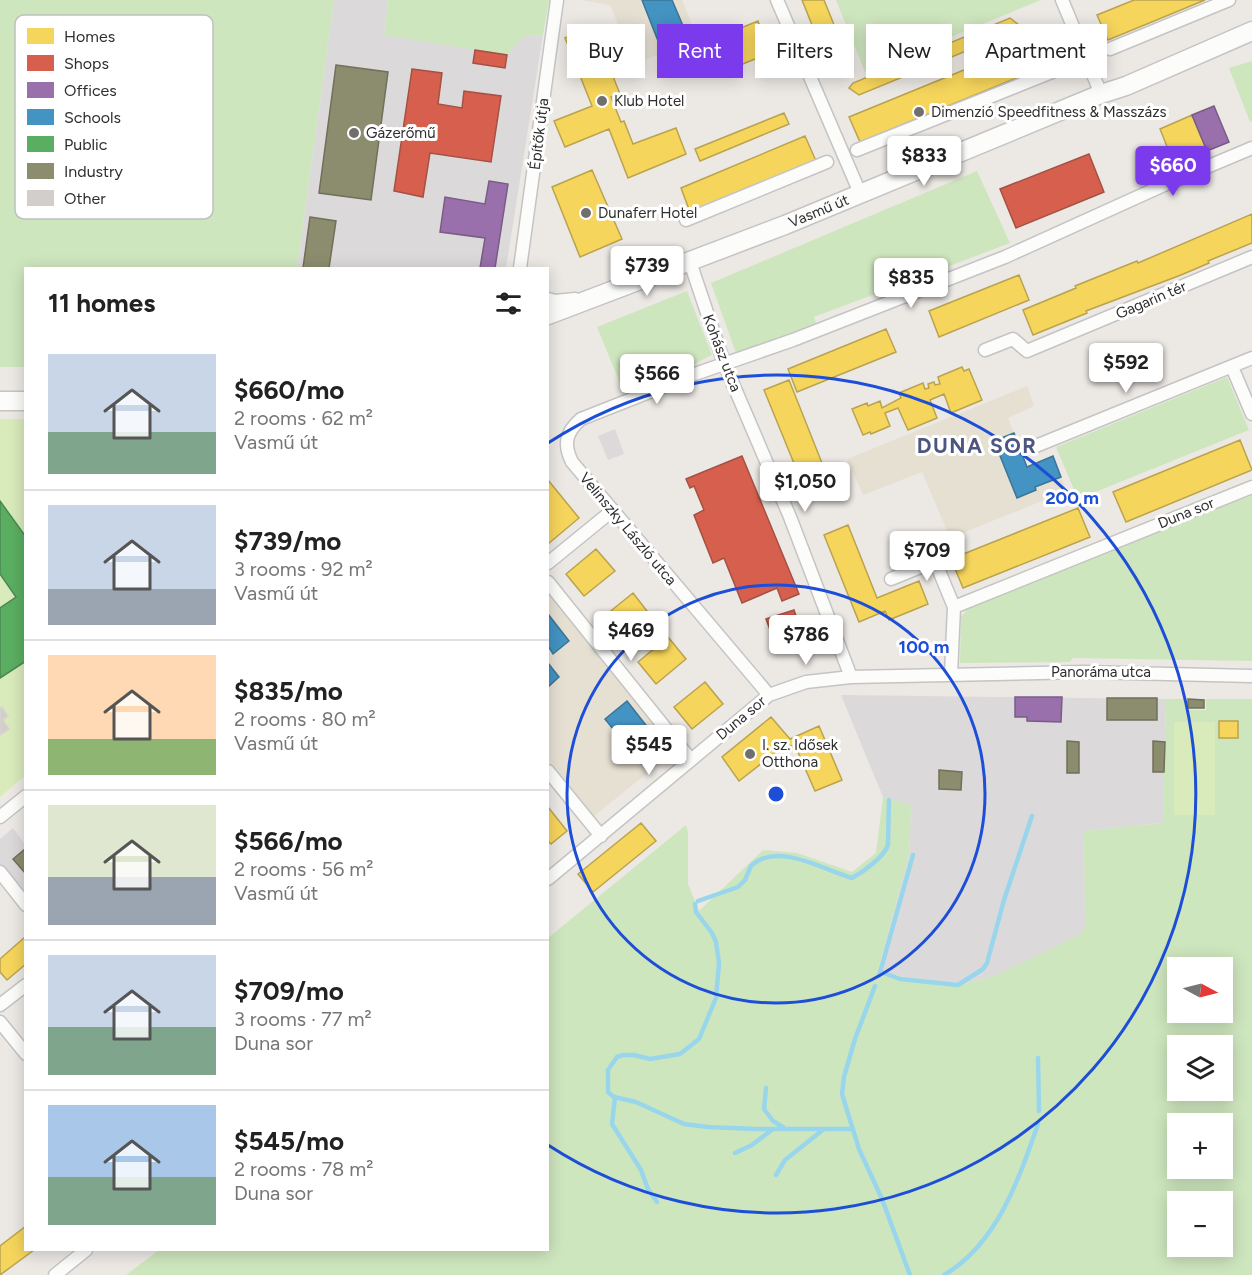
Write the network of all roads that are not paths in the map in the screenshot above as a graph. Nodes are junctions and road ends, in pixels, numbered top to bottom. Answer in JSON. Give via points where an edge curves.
{"nodes":[{"id":1,"x":557,"y":0,"type":"edge"},
{"id":2,"x":777,"y":0,"type":"edge"},
{"id":3,"x":1062,"y":0,"type":"edge"},
{"id":4,"x":1228,"y":0,"type":"edge"},
{"id":5,"x":1252,"y":31,"type":"edge"},
{"id":6,"x":1110,"y":49,"type":"dead end"},
{"id":7,"x":1037,"y":78,"type":"edge"},
{"id":8,"x":1101,"y":94,"type":"junction"},
{"id":9,"x":1252,"y":148,"type":"edge"},
{"id":10,"x":857,"y":150,"type":"dead end"},
{"id":11,"x":828,"y":162,"type":"dead end"},
{"id":12,"x":860,"y":193,"type":"junction"},
{"id":13,"x":686,"y":220,"type":"dead end"},
{"id":14,"x":524,"y":244,"type":"junction"},
{"id":15,"x":1252,"y":257,"type":"edge"},
{"id":16,"x":690,"y":262,"type":"junction"},
{"id":17,"x":520,"y":267,"type":"edge"},
{"id":18,"x":527,"y":267,"type":"edge"},
{"id":19,"x":591,"y":298,"type":"junction"},
{"id":20,"x":549,"y":299,"type":"edge"},
{"id":21,"x":549,"y":315,"type":"edge"},
{"id":22,"x":985,"y":350,"type":"dead end"},
{"id":23,"x":1252,"y":358,"type":"edge"},
{"id":24,"x":724,"y":363,"type":"junction"},
{"id":25,"x":1232,"y":367,"type":"junction"},
{"id":26,"x":0,"y":401,"type":"edge"},
{"id":27,"x":24,"y":401,"type":"edge"},
{"id":28,"x":1252,"y":414,"type":"edge"},
{"id":29,"x":1031,"y":448,"type":"dead end"},
{"id":30,"x":1252,"y":487,"type":"edge"},
{"id":31,"x":613,"y":510,"type":"junction"},
{"id":32,"x":549,"y":562,"type":"edge"},
{"id":33,"x":891,"y":579,"type":"dead end"},
{"id":34,"x":549,"y":583,"type":"edge"},
{"id":35,"x":954,"y":607,"type":"junction"},
{"id":36,"x":951,"y":674,"type":"junction"},
{"id":37,"x":1252,"y":676,"type":"edge"},
{"id":38,"x":851,"y":677,"type":"junction"},
{"id":39,"x":769,"y":695,"type":"junction"},
{"id":40,"x":691,"y":760,"type":"junction"},
{"id":41,"x":549,"y":772,"type":"edge"},
{"id":42,"x":24,"y":798,"type":"edge"},
{"id":43,"x":0,"y":817,"type":"edge"},
{"id":44,"x":601,"y":836,"type":"junction"},
{"id":45,"x":0,"y":872,"type":"edge"},
{"id":46,"x":549,"y":878,"type":"edge"},
{"id":47,"x":24,"y":902,"type":"edge"},
{"id":48,"x":24,"y":986,"type":"edge"},
{"id":49,"x":0,"y":1005,"type":"edge"},
{"id":50,"x":0,"y":1022,"type":"edge"},
{"id":51,"x":24,"y":1052,"type":"edge"},
{"id":52,"x":85,"y":1251,"type":"edge"},
{"id":53,"x":55,"y":1275,"type":"edge"}],
"edges":[{"from":1,"to":14,"type":"street","name":"Építők útja"},
{"from":2,"to":12,"type":"street"},
{"from":3,"to":8,"type":"street"},
{"from":4,"to":6,"type":"street"},
{"from":5,"to":8,"type":"street","name":"Vasmű út"},
{"from":7,"to":10,"type":"street"},
{"from":8,"to":12,"type":"street","name":"Vasmű út"},
{"from":9,"to":24,"type":"street","via":[[1005,257]]},
{"from":11,"to":13,"type":"street"},
{"from":12,"to":16,"type":"street","name":"Vasmű út"},
{"from":14,"to":17,"type":"street","name":"Építők útja"},
{"from":14,"to":18,"type":"street"},
{"from":15,"to":22,"type":"street","name":"Gagarin tér","via":[[1027,351],[1013,339]]},
{"from":16,"to":19,"type":"street","name":"Vasmű út"},
{"from":16,"to":24,"type":"street","name":"Kohász utca"},
{"from":19,"to":20,"type":"street"},
{"from":19,"to":21,"type":"street","name":"Vasmű út"},
{"from":23,"to":25,"type":"street"},
{"from":24,"to":31,"type":"street","name":"Velinszky László utca","via":[[580,419],[571,428],[566,441],[572,462]]},
{"from":24,"to":38,"type":"street","name":"Kohász utca","via":[[790,516]]},
{"from":25,"to":28,"type":"street"},
{"from":25,"to":29,"type":"street"},
{"from":26,"to":27,"type":"street"},
{"from":30,"to":35,"type":"street","name":"Duna sor"},
{"from":31,"to":32,"type":"street"},
{"from":31,"to":39,"type":"street","name":"Velinszky László utca"},
{"from":33,"to":35,"type":"street","via":[[935,561]]},
{"from":34,"to":40,"type":"street"},
{"from":35,"to":36,"type":"street"},
{"from":36,"to":37,"type":"street","name":"Panoráma utca","via":[[1104,672]]},
{"from":36,"to":38,"type":"street","name":"Duna sor"},
{"from":38,"to":39,"type":"street","name":"Duna sor","via":[[806,681]]},
{"from":39,"to":40,"type":"street","name":"Duna sor"},
{"from":40,"to":44,"type":"street","name":"Duna sor"},
{"from":41,"to":44,"type":"street"},
{"from":42,"to":43,"type":"street"},
{"from":44,"to":46,"type":"street","name":"Duna sor"},
{"from":45,"to":47,"type":"street"},
{"from":48,"to":49,"type":"street"},
{"from":50,"to":51,"type":"street"},
{"from":52,"to":53,"type":"street"}]}
